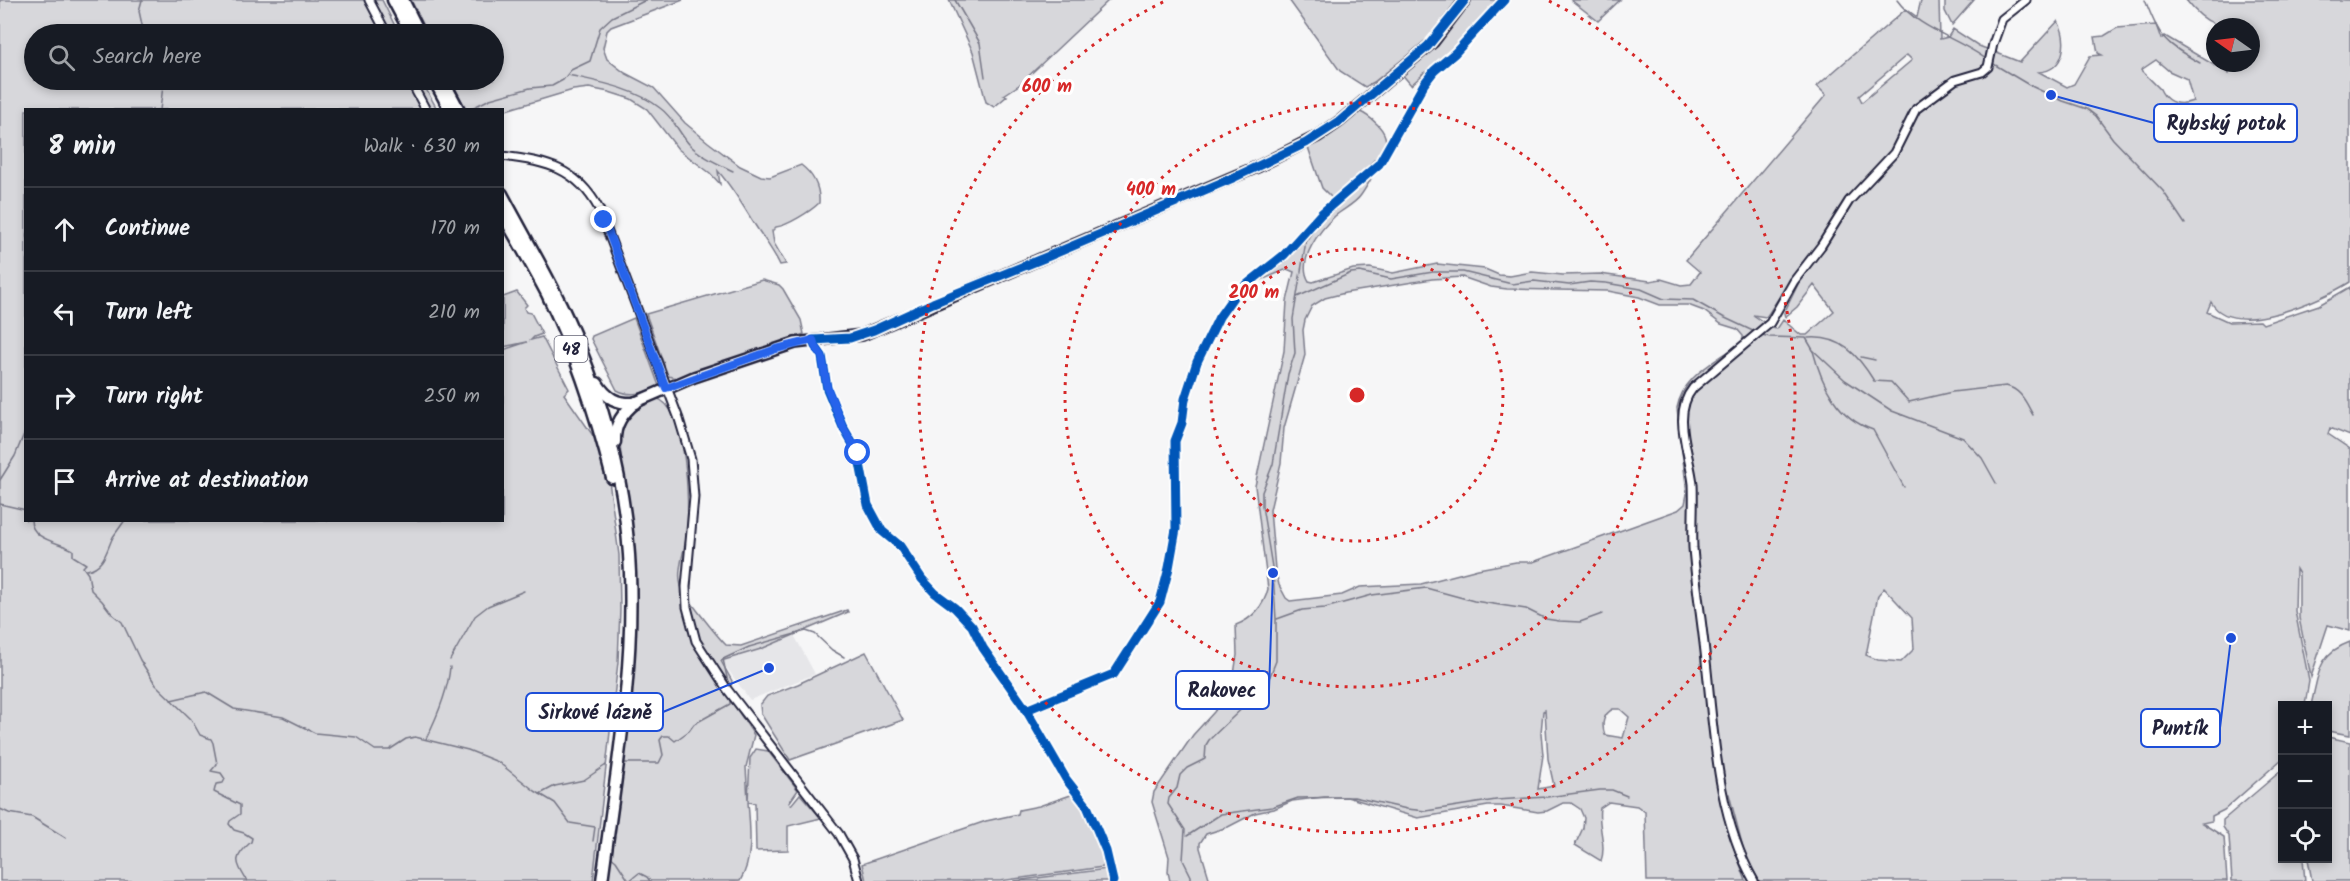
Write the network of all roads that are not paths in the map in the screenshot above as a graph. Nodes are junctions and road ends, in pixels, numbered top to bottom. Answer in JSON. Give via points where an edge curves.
{"nodes":[{"id":1,"x":369,"y":0,"type":"edge"},
{"id":2,"x":393,"y":0,"type":"edge"},
{"id":3,"x":403,"y":0,"type":"edge"},
{"id":4,"x":1465,"y":0,"type":"edge"},
{"id":5,"x":2026,"y":0,"type":"edge"},
{"id":6,"x":382,"y":24,"type":"edge"},
{"id":7,"x":406,"y":24,"type":"edge"},
{"id":8,"x":415,"y":24,"type":"edge"},
{"id":9,"x":415,"y":90,"type":"edge"},
{"id":10,"x":439,"y":90,"type":"edge"},
{"id":11,"x":448,"y":90,"type":"edge"},
{"id":12,"x":425,"y":108,"type":"edge"},
{"id":13,"x":449,"y":108,"type":"edge"},
{"id":14,"x":458,"y":108,"type":"edge"},
{"id":15,"x":504,"y":156,"type":"edge"},
{"id":16,"x":504,"y":200,"type":"edge"},
{"id":17,"x":504,"y":215,"type":"edge"},
{"id":18,"x":512,"y":223,"type":"junction"},
{"id":19,"x":588,"y":369,"type":"junction"},
{"id":20,"x":666,"y":388,"type":"junction"},
{"id":21,"x":636,"y":402,"type":"junction"},
{"id":22,"x":617,"y":470,"type":"junction"},
{"id":23,"x":597,"y":881,"type":"edge"},
{"id":24,"x":602,"y":881,"type":"edge"},
{"id":25,"x":859,"y":881,"type":"edge"},
{"id":26,"x":1754,"y":881,"type":"edge"}],
"edges":[{"from":1,"to":6,"type":"street"},
{"from":2,"to":7,"type":"highway"},
{"from":3,"to":8,"type":"highway"},
{"from":4,"to":20,"type":"main road","via":[[1433,42],[1340,121],[1275,158],[862,335],[795,343]]},
{"from":5,"to":26,"type":"street","via":[[2002,19],[1988,67],[1955,80],[1916,109],[1894,153],[1848,201],[1770,323],[1693,388],[1682,408],[1693,486],[1694,556],[1719,770],[1735,839]]},
{"from":9,"to":12,"type":"street"},
{"from":10,"to":13,"type":"highway"},
{"from":11,"to":14,"type":"highway"},
{"from":15,"to":20,"type":"street","via":[[550,164],[571,175],[591,195],[604,220]]},
{"from":16,"to":18,"type":"highway"},
{"from":17,"to":18,"type":"highway"},
{"from":18,"to":19,"type":"highway","number":"48","via":[[555,291]]},
{"from":18,"to":23,"type":"highway","number":"48","via":[[580,371],[610,471],[621,527],[624,634]]},
{"from":19,"to":21,"type":"highway","number":"48","via":[[610,399]]},
{"from":19,"to":22,"type":"highway","number":"48"},
{"from":20,"to":21,"type":"main road"},
{"from":20,"to":25,"type":"street","via":[[686,440],[693,474],[686,587],[696,641],[727,689],[839,834],[853,859]]},
{"from":21,"to":22,"type":"highway","number":"48","via":[[623,414],[615,430]]},
{"from":22,"to":24,"type":"highway","number":"48","via":[[628,554],[629,634]]}]}
